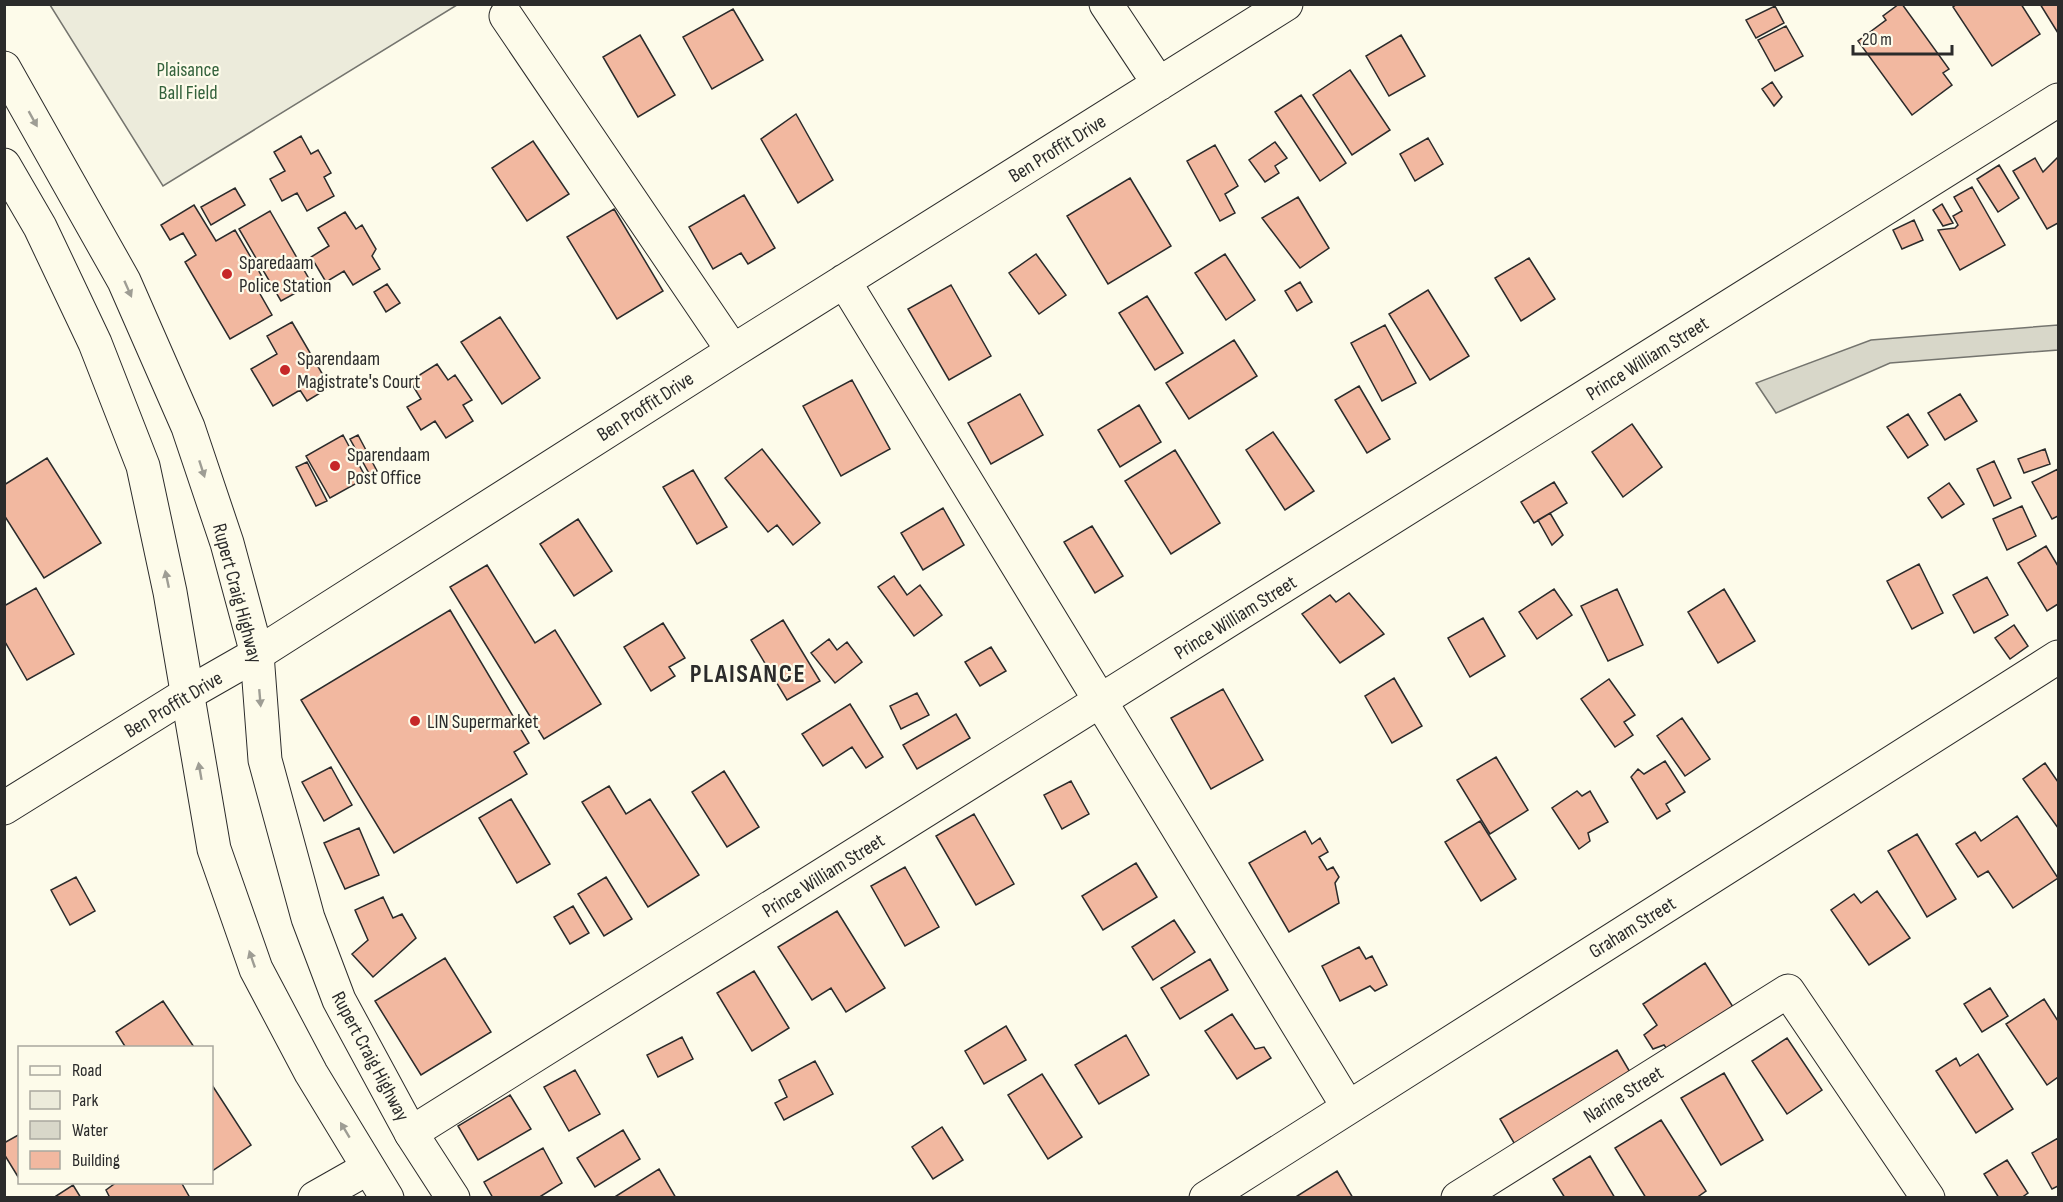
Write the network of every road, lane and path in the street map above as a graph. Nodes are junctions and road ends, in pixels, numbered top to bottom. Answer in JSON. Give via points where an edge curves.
{"nodes":[{"id":1,"x":1106,"y":4,"type":"edge"},
{"id":2,"x":1286,"y":4,"type":"edge"},
{"id":3,"x":506,"y":16,"type":"dead end"},
{"id":4,"x":4,"y":68,"type":"edge"},
{"id":5,"x":1159,"y":84,"type":"junction"},
{"id":6,"x":2058,"y":100,"type":"edge"},
{"id":7,"x":4,"y":165,"type":"edge"},
{"id":8,"x":844,"y":280,"type":"junction"},
{"id":9,"x":733,"y":351,"type":"junction"},
{"id":10,"x":257,"y":654,"type":"junction"},
{"id":11,"x":2058,"y":657,"type":"edge"},
{"id":12,"x":187,"y":694,"type":"junction"},
{"id":13,"x":1100,"y":701,"type":"junction"},
{"id":14,"x":4,"y":808,"type":"edge"},
{"id":15,"x":1348,"y":1107,"type":"junction"},
{"id":16,"x":411,"y":1133,"type":"junction"},
{"id":17,"x":368,"y":1168,"type":"junction"},
{"id":18,"x":315,"y":1197,"type":"edge"},
{"id":19,"x":387,"y":1197,"type":"edge"},
{"id":20,"x":453,"y":1197,"type":"edge"},
{"id":21,"x":1206,"y":1197,"type":"edge"},
{"id":22,"x":1458,"y":1197,"type":"edge"},
{"id":23,"x":1928,"y":1197,"type":"edge"}],
"edges":[{"from":1,"to":5,"type":"street"},
{"from":2,"to":5,"type":"street","name":"Ben Proffit Drive"},
{"from":3,"to":9,"type":"street"},
{"from":4,"to":10,"type":"street","name":"Rupert Craig Highway","one_way":true,"via":[[124,281],[188,427]]},
{"from":5,"to":8,"type":"street","name":"Ben Proffit Drive"},
{"from":6,"to":13,"type":"street","name":"Prince William Street"},
{"from":12,"to":7,"type":"street","one_way":true,"via":[[143,466],[95,343],[40,227]]},
{"from":8,"to":9,"type":"street","name":"Ben Proffit Drive"},
{"from":8,"to":13,"type":"street"},
{"from":9,"to":10,"type":"street","name":"Ben Proffit Drive"},
{"from":10,"to":12,"type":"street","name":"Ben Proffit Drive"},
{"from":10,"to":16,"type":"street","name":"Rupert Craig Highway","one_way":true,"via":[[266,760],[308,918],[339,1000]]},
{"from":11,"to":15,"type":"street","name":"Graham Street"},
{"from":12,"to":14,"type":"street","name":"Ben Proffit Drive"},
{"from":17,"to":12,"type":"street","one_way":true,"via":[[311,1073],[256,969],[214,849]]},
{"from":13,"to":15,"type":"street"},
{"from":13,"to":16,"type":"street","name":"Prince William Street"},
{"from":15,"to":21,"type":"street","name":"Graham Street"},
{"from":16,"to":20,"type":"street","name":"Rupert Craig Highway"},
{"from":17,"to":18,"type":"street"},
{"from":17,"to":19,"type":"street"},
{"from":22,"to":23,"type":"street","name":"Narine Street","via":[[1788,991]]}]}
